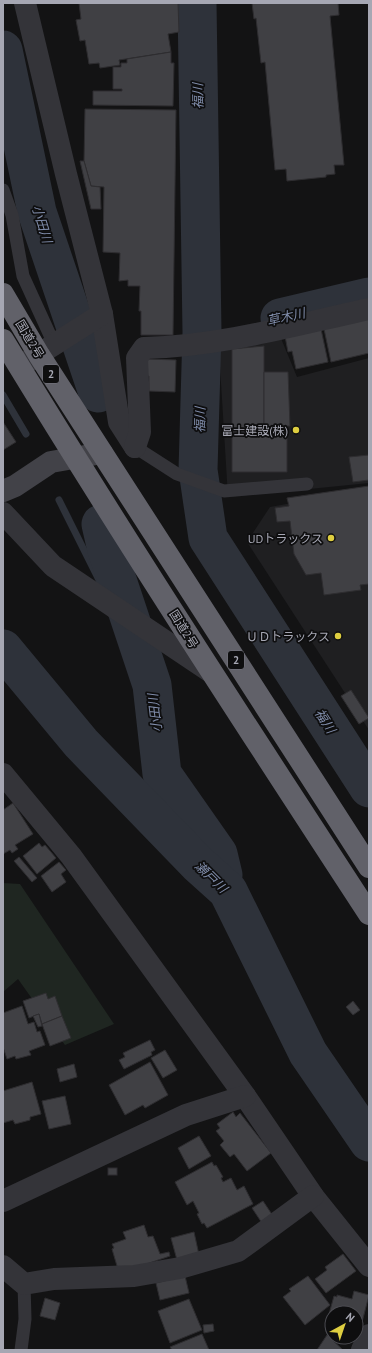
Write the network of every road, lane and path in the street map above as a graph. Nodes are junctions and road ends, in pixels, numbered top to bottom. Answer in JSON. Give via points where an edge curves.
{"nodes":[{"id":1,"x":25,"y":3,"type":"edge"},
{"id":2,"x":3,"y":190,"type":"edge"},
{"id":3,"x":3,"y":294,"type":"edge"},
{"id":4,"x":369,"y":309,"type":"edge"},
{"id":5,"x":97,"y":317,"type":"junction"},
{"id":6,"x":3,"y":340,"type":"edge"},
{"id":7,"x":53,"y":346,"type":"junction"},
{"id":8,"x":20,"y":367,"type":"junction"},
{"id":9,"x":135,"y":447,"type":"junction"},
{"id":10,"x":102,"y":454,"type":"junction"},
{"id":11,"x":76,"y":458,"type":"junction"},
{"id":12,"x":306,"y":484,"type":"dead end"},
{"id":13,"x":3,"y":491,"type":"edge"},
{"id":14,"x":3,"y":513,"type":"edge"},
{"id":15,"x":211,"y":672,"type":"junction"},
{"id":16,"x":3,"y":774,"type":"edge"},
{"id":17,"x":369,"y":867,"type":"edge"},
{"id":18,"x":369,"y":914,"type":"edge"},
{"id":19,"x":244,"y":1096,"type":"junction"},
{"id":20,"x":314,"y":1196,"type":"junction"},
{"id":21,"x":3,"y":1201,"type":"edge"},
{"id":22,"x":3,"y":1266,"type":"edge"},
{"id":23,"x":369,"y":1266,"type":"edge"},
{"id":24,"x":24,"y":1284,"type":"junction"},
{"id":25,"x":369,"y":1335,"type":"edge"},
{"id":26,"x":21,"y":1350,"type":"edge"},
{"id":27,"x":362,"y":1350,"type":"edge"}],
"edges":[{"from":1,"to":5,"type":"street"},
{"from":2,"to":7,"type":"lane","via":[[12,216],[23,276]]},
{"from":3,"to":7,"type":"highway","name":"国道2号","number":"2"},
{"from":4,"to":9,"type":"street","via":[[219,342],[144,348],[137,358],[140,432]]},
{"from":5,"to":7,"type":"street"},
{"from":5,"to":9,"type":"street","via":[[119,422]]},
{"from":6,"to":8,"type":"highway","name":"国道2号","number":"2"},
{"from":7,"to":8,"type":"street"},
{"from":7,"to":10,"type":"highway","name":"国道2号","number":"2"},
{"from":8,"to":11,"type":"highway","name":"国道2号","number":"2"},
{"from":9,"to":10,"type":"street"},
{"from":9,"to":12,"type":"lane","via":[[177,474],[224,491]]},
{"from":10,"to":11,"type":"street"},
{"from":10,"to":17,"type":"highway","name":"国道2号","number":"2"},
{"from":11,"to":13,"type":"street","via":[[51,462]]},
{"from":11,"to":15,"type":"highway","name":"国道2号","number":"2"},
{"from":14,"to":15,"type":"street","via":[[53,566]]},
{"from":15,"to":18,"type":"highway","name":"国道2号","number":"2"},
{"from":16,"to":19,"type":"street","via":[[71,856]]},
{"from":19,"to":20,"type":"street"},
{"from":19,"to":21,"type":"street","via":[[186,1115]]},
{"from":20,"to":23,"type":"street"},
{"from":20,"to":24,"type":"street","via":[[238,1251],[180,1268],[134,1276],[54,1279]]},
{"from":22,"to":24,"type":"street"},
{"from":24,"to":26,"type":"lane","via":[[25,1319]]},
{"from":25,"to":27,"type":"street"}]}
